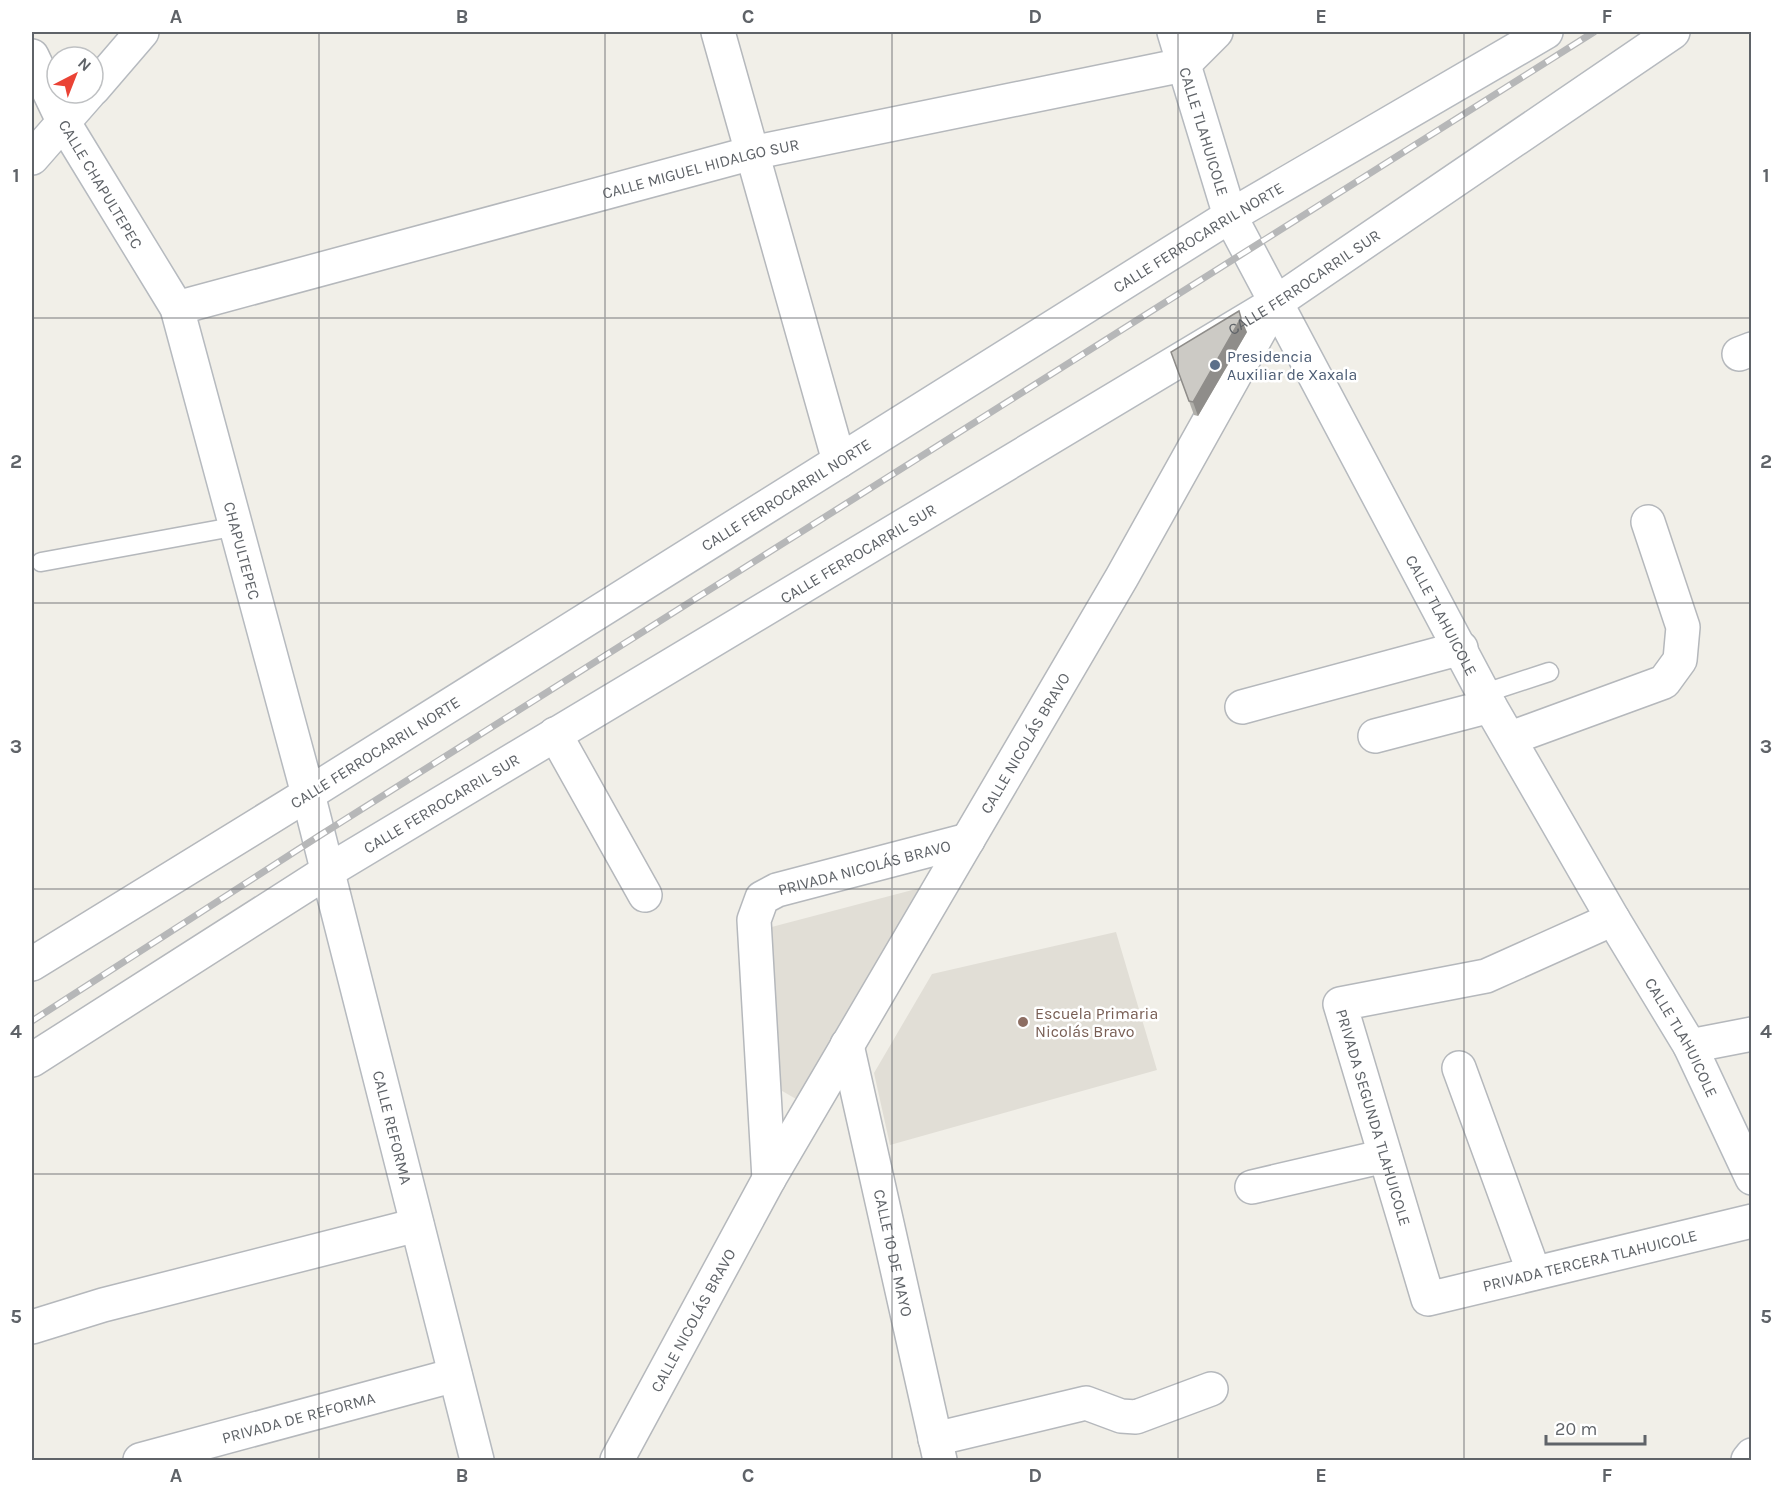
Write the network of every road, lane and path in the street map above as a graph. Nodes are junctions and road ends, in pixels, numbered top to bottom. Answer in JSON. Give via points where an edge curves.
{"nodes":[{"id":1,"x":142,"y":32,"type":"edge"},
{"id":2,"x":718,"y":32,"type":"edge"},
{"id":3,"x":1174,"y":32,"type":"edge"},
{"id":4,"x":1216,"y":32,"type":"edge"},
{"id":5,"x":1546,"y":32,"type":"edge"},
{"id":6,"x":1673,"y":32,"type":"edge"},
{"id":7,"x":32,"y":56,"type":"edge"},
{"id":8,"x":1183,"y":65,"type":"junction"},
{"id":9,"x":105,"y":75,"type":"edge"},
{"id":10,"x":79,"y":105,"type":"edge"},
{"id":11,"x":64,"y":123,"type":"junction"},
{"id":12,"x":752,"y":153,"type":"junction"},
{"id":13,"x":32,"y":158,"type":"edge"},
{"id":14,"x":1230,"y":216,"type":"junction"},
{"id":15,"x":1275,"y":303,"type":"junction"},
{"id":16,"x":177,"y":308,"type":"junction"},
{"id":17,"x":839,"y":461,"type":"junction"},
{"id":18,"x":1648,"y":522,"type":"dead end"},
{"id":19,"x":238,"y":526,"type":"junction"},
{"id":20,"x":41,"y":562,"type":"dead end"},
{"id":21,"x":1461,"y":648,"type":"junction"},
{"id":22,"x":1549,"y":672,"type":"dead end"},
{"id":23,"x":1488,"y":700,"type":"junction"},
{"id":24,"x":1242,"y":707,"type":"dead end"},
{"id":25,"x":555,"y":734,"type":"junction"},
{"id":26,"x":1375,"y":736,"type":"dead end"},
{"id":27,"x":1511,"y":738,"type":"junction"},
{"id":28,"x":308,"y":794,"type":"junction"},
{"id":29,"x":968,"y":840,"type":"junction"},
{"id":30,"x":328,"y":871,"type":"junction"},
{"id":31,"x":645,"y":895,"type":"dead end"},
{"id":32,"x":1613,"y":919,"type":"junction"},
{"id":33,"x":32,"y":964,"type":"edge"},
{"id":34,"x":1752,"y":1034,"type":"edge"},
{"id":35,"x":847,"y":1045,"type":"junction"},
{"id":36,"x":1690,"y":1046,"type":"junction"},
{"id":37,"x":32,"y":1060,"type":"edge"},
{"id":38,"x":1459,"y":1068,"type":"dead end"},
{"id":39,"x":1385,"y":1156,"type":"junction"},
{"id":40,"x":1752,"y":1178,"type":"edge"},
{"id":41,"x":769,"y":1179,"type":"junction"},
{"id":42,"x":1252,"y":1187,"type":"dead end"},
{"id":43,"x":1752,"y":1221,"type":"edge"},
{"id":44,"x":417,"y":1225,"type":"junction"},
{"id":45,"x":1534,"y":1273,"type":"junction"},
{"id":46,"x":1428,"y":1299,"type":"joint"},
{"id":47,"x":32,"y":1327,"type":"edge"},
{"id":48,"x":455,"y":1375,"type":"junction"},
{"id":49,"x":1211,"y":1389,"type":"dead end"},
{"id":50,"x":937,"y":1450,"type":"edge"},
{"id":51,"x":1752,"y":1455,"type":"edge"},
{"id":52,"x":140,"y":1461,"type":"edge"},
{"id":53,"x":477,"y":1461,"type":"edge"},
{"id":54,"x":617,"y":1461,"type":"edge"},
{"id":55,"x":1749,"y":1461,"type":"edge"}],
"edges":[{"from":1,"to":9,"type":"street"},
{"from":2,"to":12,"type":"street"},
{"from":3,"to":8,"type":"street","name":"CALLE TLAHUICOLE"},
{"from":4,"to":8,"type":"street"},
{"from":5,"to":14,"type":"street","name":"CALLE FERROCARRIL NORTE"},
{"from":6,"to":15,"type":"street","name":"CALLE FERROCARRIL SUR"},
{"from":7,"to":11,"type":"street","name":"CALLE CHAPULTEPEC"},
{"from":8,"to":12,"type":"street","name":"CALLE MIGUEL HIDALGO SUR"},
{"from":8,"to":14,"type":"street","name":"CALLE TLAHUICOLE"},
{"from":10,"to":11,"type":"street"},
{"from":11,"to":13,"type":"street"},
{"from":11,"to":16,"type":"street","name":"CALLE CHAPULTEPEC"},
{"from":12,"to":16,"type":"street","name":"CALLE MIGUEL HIDALGO SUR"},
{"from":12,"to":17,"type":"street"},
{"from":14,"to":15,"type":"street","name":"CALLE TLAHUICOLE"},
{"from":14,"to":17,"type":"street","name":"CALLE FERROCARRIL NORTE"},
{"from":15,"to":21,"type":"street","name":"CALLE TLAHUICOLE"},
{"from":15,"to":25,"type":"street","name":"CALLE FERROCARRIL SUR"},
{"from":15,"to":29,"type":"street","name":"CALLE NICOLÁS BRAVO","via":[[1122,577]]},
{"from":16,"to":19,"type":"street","name":"CHAPULTEPEC"},
{"from":17,"to":28,"type":"street","name":"CALLE FERROCARRIL NORTE"},
{"from":18,"to":27,"type":"street","via":[[1683,627],[1680,660],[1664,682]]},
{"from":19,"to":20,"type":"lane"},
{"from":19,"to":28,"type":"street","name":"CHAPULTEPEC"},
{"from":21,"to":23,"type":"street","name":"CALLE TLAHUICOLE"},
{"from":21,"to":24,"type":"street"},
{"from":22,"to":23,"type":"lane"},
{"from":23,"to":26,"type":"street"},
{"from":23,"to":27,"type":"street","name":"CALLE TLAHUICOLE"},
{"from":25,"to":30,"type":"street","name":"CALLE FERROCARRIL SUR"},
{"from":25,"to":31,"type":"street"},
{"from":27,"to":32,"type":"street","name":"CALLE TLAHUICOLE"},
{"from":28,"to":30,"type":"street","name":"CALLE REFORMA"},
{"from":28,"to":33,"type":"street","name":"CALLE FERROCARRIL NORTE"},
{"from":29,"to":35,"type":"street","name":"CALLE NICOLÁS BRAVO"},
{"from":29,"to":41,"type":"street","name":"PRIVADA NICOLÁS BRAVO","via":[[777,890],[762,898],[754,920]]},
{"from":30,"to":37,"type":"street","name":"CALLE FERROCARRIL SUR"},
{"from":30,"to":44,"type":"street","name":"CALLE REFORMA"},
{"from":32,"to":36,"type":"street","name":"CALLE TLAHUICOLE"},
{"from":32,"to":39,"type":"street","name":"PRIVADA SEGUNDA TLAHUICOLE","via":[[1486,976],[1340,1004]]},
{"from":34,"to":36,"type":"street"},
{"from":35,"to":41,"type":"street","name":"CALLE NICOLÁS BRAVO"},
{"from":35,"to":50,"type":"street","name":"CALLE 10 DE MAYO"},
{"from":36,"to":40,"type":"street","name":"CALLE TLAHUICOLE"},
{"from":38,"to":45,"type":"street"},
{"from":39,"to":42,"type":"street"},
{"from":39,"to":46,"type":"street","name":"PRIVADA SEGUNDA TLAHUICOLE"},
{"from":41,"to":54,"type":"street","name":"CALLE NICOLÁS BRAVO"},
{"from":43,"to":45,"type":"street","name":"PRIVADA TERCERA TLAHUICOLE"},
{"from":44,"to":47,"type":"street","via":[[103,1305]]},
{"from":44,"to":48,"type":"street","name":"CALLE REFORMA"},
{"from":45,"to":46,"type":"street","name":"PRIVADA TERCERA TLAHUICOLE"},
{"from":48,"to":52,"type":"street","name":"PRIVADA DE REFORMA"},
{"from":48,"to":53,"type":"street","name":"CALLE REFORMA"},
{"from":49,"to":50,"type":"street","via":[[1136,1417],[1121,1416],[1086,1402]]},
{"from":51,"to":55,"type":"street"}]}
